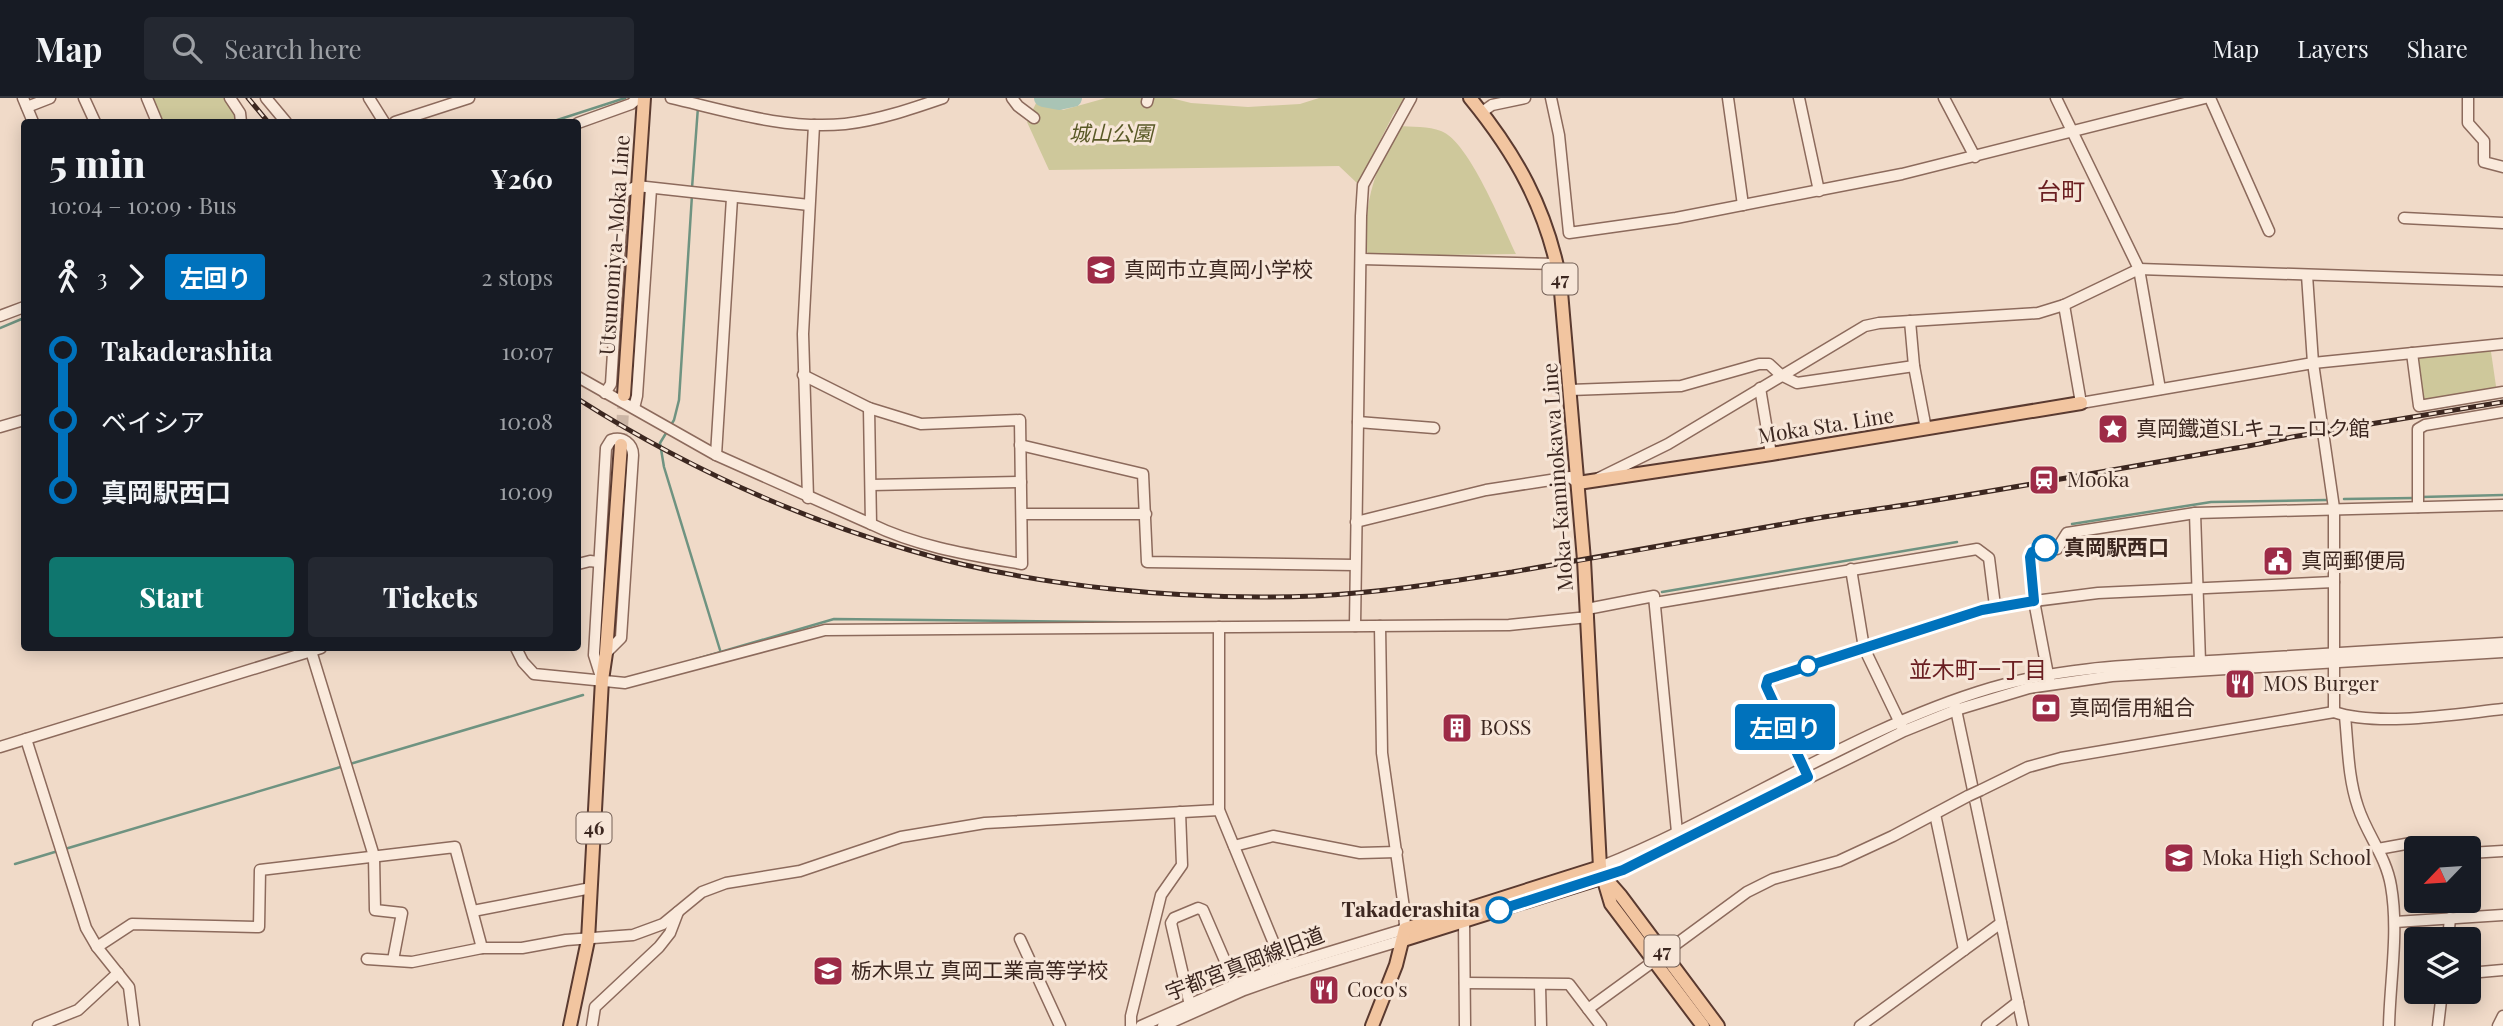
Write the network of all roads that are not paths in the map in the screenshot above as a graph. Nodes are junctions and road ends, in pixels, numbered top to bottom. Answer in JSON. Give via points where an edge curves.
{"nodes":[{"id":1,"x":50,"y":98,"type":"edge"},
{"id":2,"x":84,"y":98,"type":"edge"},
{"id":3,"x":147,"y":98,"type":"edge"},
{"id":4,"x":230,"y":98,"type":"edge"},
{"id":5,"x":265,"y":98,"type":"edge"},
{"id":6,"x":369,"y":98,"type":"edge"},
{"id":7,"x":638,"y":98,"type":"edge"},
{"id":8,"x":644,"y":98,"type":"edge"},
{"id":9,"x":671,"y":98,"type":"edge"},
{"id":10,"x":943,"y":98,"type":"edge"},
{"id":11,"x":1012,"y":98,"type":"edge"},
{"id":12,"x":1411,"y":98,"type":"edge"},
{"id":13,"x":1470,"y":98,"type":"edge"},
{"id":14,"x":1525,"y":98,"type":"edge"},
{"id":15,"x":1550,"y":98,"type":"edge"},
{"id":16,"x":1728,"y":98,"type":"edge"},
{"id":17,"x":1799,"y":98,"type":"edge"},
{"id":18,"x":1944,"y":98,"type":"edge"},
{"id":19,"x":2056,"y":98,"type":"edge"},
{"id":20,"x":2207,"y":98,"type":"edge"},
{"id":21,"x":2468,"y":98,"type":"edge"},
{"id":22,"x":466,"y":99,"type":"edge"},
{"id":23,"x":25,"y":103,"type":"edge"},
{"id":24,"x":1482,"y":112,"type":"junction"},
{"id":25,"x":1034,"y":118,"type":"dead end"},
{"id":26,"x":94,"y":119,"type":"edge"},
{"id":27,"x":156,"y":119,"type":"edge"},
{"id":28,"x":241,"y":119,"type":"edge"},
{"id":29,"x":283,"y":119,"type":"edge"},
{"id":30,"x":382,"y":119,"type":"edge"},
{"id":31,"x":404,"y":119,"type":"edge"},
{"id":32,"x":581,"y":122,"type":"edge"},
{"id":33,"x":814,"y":125,"type":"junction"},
{"id":34,"x":2072,"y":130,"type":"junction"},
{"id":35,"x":1975,"y":157,"type":"junction"},
{"id":36,"x":2503,"y":167,"type":"edge"},
{"id":37,"x":637,"y":186,"type":"junction"},
{"id":38,"x":650,"y":189,"type":"junction"},
{"id":39,"x":1819,"y":191,"type":"junction"},
{"id":40,"x":732,"y":198,"type":"junction"},
{"id":41,"x":809,"y":205,"type":"junction"},
{"id":42,"x":1743,"y":205,"type":"junction"},
{"id":43,"x":2404,"y":218,"type":"dead end"},
{"id":44,"x":2503,"y":223,"type":"edge"},
{"id":45,"x":2269,"y":231,"type":"dead end"},
{"id":46,"x":1362,"y":259,"type":"junction"},
{"id":47,"x":1557,"y":264,"type":"junction"},
{"id":48,"x":2139,"y":269,"type":"junction"},
{"id":49,"x":2307,"y":275,"type":"junction"},
{"id":50,"x":2503,"y":281,"type":"edge"},
{"id":51,"x":2064,"y":305,"type":"junction"},
{"id":52,"x":21,"y":308,"type":"edge"},
{"id":53,"x":0,"y":316,"type":"edge"},
{"id":54,"x":1910,"y":321,"type":"junction"},
{"id":55,"x":2503,"y":344,"type":"edge"},
{"id":56,"x":2412,"y":353,"type":"junction"},
{"id":57,"x":2312,"y":363,"type":"junction"},
{"id":58,"x":1914,"y":366,"type":"junction"},
{"id":59,"x":803,"y":375,"type":"junction"},
{"id":60,"x":1781,"y":375,"type":"junction"},
{"id":61,"x":581,"y":379,"type":"edge"},
{"id":62,"x":1760,"y":388,"type":"junction"},
{"id":63,"x":2160,"y":389,"type":"junction"},
{"id":64,"x":1570,"y":390,"type":"junction"},
{"id":65,"x":2503,"y":392,"type":"edge"},
{"id":66,"x":606,"y":393,"type":"junction"},
{"id":67,"x":624,"y":395,"type":"tunnel mouth"},
{"id":68,"x":2081,"y":403,"type":"junction"},
{"id":69,"x":634,"y":408,"type":"junction"},
{"id":70,"x":869,"y":408,"type":"junction"},
{"id":71,"x":2503,"y":412,"type":"edge"},
{"id":72,"x":21,"y":420,"type":"edge"},
{"id":73,"x":1358,"y":422,"type":"junction"},
{"id":74,"x":0,"y":427,"type":"edge"},
{"id":75,"x":1434,"y":428,"type":"dead end"},
{"id":76,"x":1926,"y":429,"type":"junction"},
{"id":77,"x":621,"y":445,"type":"tunnel mouth"},
{"id":78,"x":1020,"y":445,"type":"junction"},
{"id":79,"x":1771,"y":454,"type":"junction"},
{"id":80,"x":716,"y":455,"type":"junction"},
{"id":81,"x":1596,"y":480,"type":"junction"},
{"id":82,"x":1021,"y":482,"type":"junction"},
{"id":83,"x":1577,"y":483,"type":"junction"},
{"id":84,"x":871,"y":485,"type":"junction"},
{"id":85,"x":808,"y":498,"type":"junction"},
{"id":86,"x":2418,"y":501,"type":"junction"},
{"id":87,"x":2503,"y":505,"type":"edge"},
{"id":88,"x":2334,"y":508,"type":"junction"},
{"id":89,"x":2195,"y":513,"type":"junction"},
{"id":90,"x":1022,"y":514,"type":"junction"},
{"id":91,"x":1146,"y":514,"type":"junction"},
{"id":92,"x":1356,"y":522,"type":"junction"},
{"id":93,"x":871,"y":524,"type":"junction"},
{"id":94,"x":2057,"y":549,"type":"dead end"},
{"id":95,"x":598,"y":562,"type":"junction"},
{"id":96,"x":581,"y":563,"type":"edge"},
{"id":97,"x":1355,"y":565,"type":"junction"},
{"id":98,"x":1851,"y":569,"type":"junction"},
{"id":99,"x":2334,"y":582,"type":"junction"},
{"id":100,"x":2197,"y":587,"type":"junction"},
{"id":101,"x":2034,"y":601,"type":"junction"},
{"id":102,"x":1655,"y":603,"type":"junction"},
{"id":103,"x":1995,"y":606,"type":"junction"},
{"id":104,"x":1587,"y":613,"type":"junction"},
{"id":105,"x":1355,"y":626,"type":"junction"},
{"id":106,"x":1380,"y":626,"type":"junction"},
{"id":107,"x":1219,"y":627,"type":"junction"},
{"id":108,"x":2503,"y":643,"type":"edge"},
{"id":109,"x":1864,"y":648,"type":"junction"},
{"id":110,"x":310,"y":651,"type":"edge"},
{"id":111,"x":317,"y":651,"type":"edge"},
{"id":112,"x":518,"y":651,"type":"edge"},
{"id":113,"x":2503,"y":652,"type":"edge"},
{"id":114,"x":606,"y":653,"type":"junction"},
{"id":115,"x":2334,"y":658,"type":"junction"},
{"id":116,"x":2200,"y":662,"type":"junction"},
{"id":117,"x":2048,"y":679,"type":"junction"},
{"id":118,"x":602,"y":680,"type":"junction"},
{"id":119,"x":1955,"y":706,"type":"junction"},
{"id":120,"x":2503,"y":709,"type":"edge"},
{"id":121,"x":2334,"y":712,"type":"junction"},
{"id":122,"x":2345,"y":716,"type":"junction"},
{"id":123,"x":1902,"y":727,"type":"junction"},
{"id":124,"x":26,"y":739,"type":"junction"},
{"id":125,"x":0,"y":747,"type":"edge"},
{"id":126,"x":1806,"y":772,"type":"junction"},
{"id":127,"x":1219,"y":810,"type":"junction"},
{"id":128,"x":1180,"y":812,"type":"junction"},
{"id":129,"x":1935,"y":814,"type":"junction"},
{"id":130,"x":1677,"y":832,"type":"junction"},
{"id":131,"x":2404,"y":844,"type":"edge"},
{"id":132,"x":1234,"y":846,"type":"junction"},
{"id":133,"x":2378,"y":849,"type":"junction"},
{"id":134,"x":2503,"y":851,"type":"edge"},
{"id":135,"x":1397,"y":852,"type":"junction"},
{"id":136,"x":2482,"y":852,"type":"edge"},
{"id":137,"x":374,"y":856,"type":"junction"},
{"id":138,"x":1602,"y":872,"type":"junction"},
{"id":139,"x":591,"y":888,"type":"junction"},
{"id":140,"x":473,"y":911,"type":"junction"},
{"id":141,"x":679,"y":912,"type":"junction"},
{"id":142,"x":2503,"y":915,"type":"edge"},
{"id":143,"x":2450,"y":918,"type":"junction"},
{"id":144,"x":1464,"y":920,"type":"junction"},
{"id":145,"x":2395,"y":922,"type":"junction"},
{"id":146,"x":2001,"y":923,"type":"junction"},
{"id":147,"x":2449,"y":927,"type":"edge"},
{"id":148,"x":1404,"y":934,"type":"junction"},
{"id":149,"x":1020,"y":939,"type":"dead end"},
{"id":150,"x":588,"y":940,"type":"junction"},
{"id":151,"x":97,"y":947,"type":"junction"},
{"id":152,"x":482,"y":948,"type":"junction"},
{"id":153,"x":1964,"y":950,"type":"junction"},
{"id":154,"x":1659,"y":957,"type":"junction"},
{"id":155,"x":367,"y":959,"type":"dead end"},
{"id":156,"x":393,"y":960,"type":"junction"},
{"id":157,"x":1285,"y":970,"type":"junction"},
{"id":158,"x":2503,"y":970,"type":"edge"},
{"id":159,"x":2481,"y":972,"type":"edge"},
{"id":160,"x":118,"y":973,"type":"junction"},
{"id":161,"x":1465,"y":983,"type":"junction"},
{"id":162,"x":1235,"y":984,"type":"junction"},
{"id":163,"x":1540,"y":986,"type":"junction"},
{"id":164,"x":2018,"y":1002,"type":"junction"},
{"id":165,"x":2441,"y":1004,"type":"edge"},
{"id":166,"x":1190,"y":1005,"type":"junction"},
{"id":167,"x":1588,"y":1009,"type":"junction"},
{"id":168,"x":2503,"y":1016,"type":"edge"},
{"id":169,"x":38,"y":1026,"type":"edge"},
{"id":170,"x":134,"y":1026,"type":"edge"},
{"id":171,"x":570,"y":1026,"type":"edge"},
{"id":172,"x":593,"y":1026,"type":"edge"},
{"id":173,"x":1060,"y":1026,"type":"edge"},
{"id":174,"x":1131,"y":1026,"type":"edge"},
{"id":175,"x":1141,"y":1026,"type":"edge"},
{"id":176,"x":1163,"y":1026,"type":"edge"},
{"id":177,"x":1372,"y":1026,"type":"edge"},
{"id":178,"x":1465,"y":1026,"type":"edge"},
{"id":179,"x":1541,"y":1026,"type":"edge"},
{"id":180,"x":1601,"y":1026,"type":"edge"},
{"id":181,"x":1703,"y":1026,"type":"edge"},
{"id":182,"x":1718,"y":1026,"type":"edge"},
{"id":183,"x":1860,"y":1026,"type":"edge"},
{"id":184,"x":1987,"y":1026,"type":"edge"},
{"id":185,"x":2023,"y":1026,"type":"edge"},
{"id":186,"x":2389,"y":1026,"type":"edge"},
{"id":187,"x":2438,"y":1026,"type":"edge"},
{"id":188,"x":2498,"y":1026,"type":"edge"}],
"edges":[{"from":1,"to":23,"type":"street"},
{"from":2,"to":26,"type":"street"},
{"from":3,"to":27,"type":"street"},
{"from":4,"to":28,"type":"street"},
{"from":5,"to":29,"type":"street"},
{"from":6,"to":30,"type":"street"},
{"from":7,"to":32,"type":"street"},
{"from":8,"to":37,"type":"main road","name":"Utsunomiya-Moka Line"},
{"from":9,"to":33,"type":"street"},
{"from":10,"to":33,"type":"street","via":[[877,118]]},
{"from":11,"to":25,"type":"street"},
{"from":12,"to":46,"type":"street","via":[[1363,185]]},
{"from":13,"to":24,"type":"main road","name":"Moka-Kaminokawa Line","number":"47"},
{"from":14,"to":24,"type":"street","via":[[1492,105]]},
{"from":15,"to":42,"type":"street","via":[[1559,135],[1569,233]]},
{"from":16,"to":42,"type":"street"},
{"from":17,"to":39,"type":"street"},
{"from":18,"to":35,"type":"street"},
{"from":19,"to":34,"type":"street"},
{"from":20,"to":34,"type":"street"},
{"from":20,"to":45,"type":"street"},
{"from":21,"to":36,"type":"street","via":[[2468,123],[2484,141],[2484,162]]},
{"from":22,"to":31,"type":"street"},
{"from":24,"to":47,"type":"main road","name":"Moka-Kaminokawa Line","number":"47","via":[[1525,176]]},
{"from":33,"to":41,"type":"street"},
{"from":34,"to":35,"type":"street"},
{"from":34,"to":48,"type":"street"},
{"from":35,"to":39,"type":"street"},
{"from":37,"to":38,"type":"street"},
{"from":37,"to":66,"type":"street","via":[[623,196],[611,384]]},
{"from":37,"to":67,"type":"main road","name":"Utsunomiya-Moka Line"},
{"from":38,"to":40,"type":"street"},
{"from":38,"to":69,"type":"street"},
{"from":39,"to":42,"type":"street"},
{"from":40,"to":41,"type":"street"},
{"from":40,"to":80,"type":"street"},
{"from":41,"to":59,"type":"street"},
{"from":43,"to":44,"type":"street"},
{"from":46,"to":47,"type":"street"},
{"from":46,"to":73,"type":"street"},
{"from":47,"to":64,"type":"main road","name":"Moka-Kaminokawa Line","number":"47"},
{"from":48,"to":49,"type":"street"},
{"from":48,"to":51,"type":"street"},
{"from":48,"to":63,"type":"street"},
{"from":49,"to":50,"type":"street"},
{"from":49,"to":57,"type":"street"},
{"from":51,"to":54,"type":"street","via":[[2038,313]]},
{"from":51,"to":68,"type":"street"},
{"from":52,"to":53,"type":"street"},
{"from":54,"to":58,"type":"street"},
{"from":54,"to":60,"type":"street","via":[[1865,326]]},
{"from":55,"to":56,"type":"street"},
{"from":56,"to":57,"type":"street"},
{"from":56,"to":65,"type":"street","via":[[2419,406]]},
{"from":57,"to":63,"type":"street"},
{"from":57,"to":88,"type":"street"},
{"from":58,"to":60,"type":"street","via":[[1797,383]]},
{"from":58,"to":76,"type":"street"},
{"from":59,"to":70,"type":"street"},
{"from":59,"to":85,"type":"street"},
{"from":60,"to":62,"type":"street"},
{"from":60,"to":64,"type":"street","via":[[1769,364],[1759,364],[1681,386]]},
{"from":61,"to":66,"type":"street"},
{"from":62,"to":79,"type":"street"},
{"from":62,"to":81,"type":"street","via":[[1668,444]]},
{"from":63,"to":68,"type":"street"},
{"from":64,"to":83,"type":"main road","name":"Moka-Kaminokawa Line","number":"47"},
{"from":66,"to":69,"type":"street"},
{"from":68,"to":76,"type":"main road","name":"Moka Sta. Line"},
{"from":69,"to":80,"type":"street"},
{"from":70,"to":78,"type":"street","via":[[921,424],[1020,420]]},
{"from":70,"to":84,"type":"street"},
{"from":71,"to":86,"type":"street","via":[[2418,429]]},
{"from":72,"to":74,"type":"street"},
{"from":73,"to":75,"type":"street"},
{"from":73,"to":92,"type":"street"},
{"from":76,"to":79,"type":"main road","name":"Moka Sta. Line"},
{"from":77,"to":114,"type":"main road","number":"46"},
{"from":78,"to":82,"type":"street"},
{"from":78,"to":91,"type":"street","via":[[1143,474]]},
{"from":79,"to":81,"type":"main road","name":"Moka Sta. Line"},
{"from":80,"to":85,"type":"street"},
{"from":81,"to":83,"type":"main road","name":"Moka Sta. Line"},
{"from":82,"to":84,"type":"street"},
{"from":82,"to":90,"type":"street"},
{"from":83,"to":92,"type":"street","via":[[1570,477],[1508,485]]},
{"from":83,"to":104,"type":"main road","name":"Moka-Kaminokawa Line","number":"47"},
{"from":84,"to":93,"type":"street"},
{"from":85,"to":93,"type":"street"},
{"from":86,"to":87,"type":"street"},
{"from":86,"to":88,"type":"street"},
{"from":88,"to":89,"type":"street"},
{"from":88,"to":99,"type":"street"},
{"from":89,"to":94,"type":"street","via":[[2067,533]]},
{"from":89,"to":100,"type":"street"},
{"from":90,"to":91,"type":"street"},
{"from":90,"to":93,"type":"street","via":[[1023,564],[896,537]]},
{"from":91,"to":97,"type":"street","via":[[1146,562]]},
{"from":92,"to":97,"type":"street"},
{"from":95,"to":96,"type":"street"},
{"from":95,"to":114,"type":"street","via":[[606,448],[615,438],[629,443],[633,455],[621,638]]},
{"from":95,"to":118,"type":"street","via":[[594,655]]},
{"from":97,"to":105,"type":"street"},
{"from":98,"to":102,"type":"street"},
{"from":98,"to":103,"type":"street","via":[[1977,549],[1989,558]]},
{"from":98,"to":109,"type":"street"},
{"from":99,"to":100,"type":"street"},
{"from":99,"to":115,"type":"street"},
{"from":100,"to":101,"type":"street"},
{"from":100,"to":116,"type":"street"},
{"from":101,"to":103,"type":"street"},
{"from":101,"to":117,"type":"street"},
{"from":102,"to":104,"type":"street","via":[[1654,596]]},
{"from":102,"to":130,"type":"street"},
{"from":103,"to":109,"type":"street"},
{"from":104,"to":106,"type":"street","via":[[1509,625]]},
{"from":104,"to":138,"type":"main road","name":"Moka-Kaminokawa Line","number":"47"},
{"from":105,"to":106,"type":"street"},
{"from":105,"to":107,"type":"street"},
{"from":106,"to":135,"type":"street","via":[[1382,752]]},
{"from":107,"to":118,"type":"street","via":[[825,630],[625,683]]},
{"from":107,"to":127,"type":"street"},
{"from":108,"to":115,"type":"street"},
{"from":109,"to":123,"type":"street"},
{"from":109,"to":126,"type":"street","via":[[1768,679],[1766,686]]},
{"from":110,"to":124,"type":"street"},
{"from":111,"to":137,"type":"street"},
{"from":112,"to":118,"type":"street","via":[[534,674]]},
{"from":113,"to":115,"type":"street"},
{"from":114,"to":118,"type":"main road","number":"46"},
{"from":115,"to":116,"type":"street"},
{"from":115,"to":117,"type":"street"},
{"from":115,"to":121,"type":"street"},
{"from":116,"to":117,"type":"street","via":[[2112,666]]},
{"from":117,"to":119,"type":"street"},
{"from":118,"to":139,"type":"main road","number":"46"},
{"from":119,"to":123,"type":"street"},
{"from":119,"to":146,"type":"street"},
{"from":120,"to":122,"type":"street","via":[[2389,718]]},
{"from":121,"to":122,"type":"street"},
{"from":121,"to":129,"type":"street","bridge":true,"via":[[2061,758],[2028,767]]},
{"from":122,"to":133,"type":"street","via":[[2357,804]]},
{"from":123,"to":126,"type":"street"},
{"from":124,"to":125,"type":"street"},
{"from":124,"to":151,"type":"street","via":[[86,928]]},
{"from":126,"to":130,"type":"street"},
{"from":126,"to":138,"type":"street","via":[[1652,856]]},
{"from":127,"to":128,"type":"street"},
{"from":127,"to":132,"type":"street"},
{"from":128,"to":141,"type":"street","via":[[985,823],[901,836],[800,871],[726,883],[702,892]]},
{"from":128,"to":174,"type":"street","via":[[1182,865],[1161,895]]},
{"from":129,"to":153,"type":"street"},
{"from":129,"to":154,"type":"street","via":[[1839,861],[1773,879]]},
{"from":130,"to":138,"type":"street"},
{"from":131,"to":133,"type":"street"},
{"from":132,"to":135,"type":"street","via":[[1273,836],[1360,853]]},
{"from":132,"to":157,"type":"street"},
{"from":133,"to":145,"type":"street","via":[[2391,886]]},
{"from":134,"to":136,"type":"street"},
{"from":135,"to":148,"type":"street"},
{"from":137,"to":140,"type":"street","via":[[455,847]]},
{"from":137,"to":151,"type":"street","via":[[260,870],[259,928],[131,924]]},
{"from":137,"to":156,"type":"street","via":[[375,910],[402,913]]},
{"from":138,"to":144,"type":"main road"},
{"from":138,"to":148,"type":"main road"},
{"from":138,"to":154,"type":"main road","number":"47"},
{"from":139,"to":140,"type":"street"},
{"from":139,"to":150,"type":"main road","number":"46"},
{"from":140,"to":152,"type":"street"},
{"from":141,"to":150,"type":"street","via":[[663,924],[633,935]]},
{"from":141,"to":172,"type":"street","via":[[659,947],[595,1007]]},
{"from":142,"to":143,"type":"street"},
{"from":143,"to":145,"type":"street"},
{"from":143,"to":147,"type":"street"},
{"from":144,"to":148,"type":"main road"},
{"from":144,"to":161,"type":"street"},
{"from":145,"to":186,"type":"street"},
{"from":146,"to":153,"type":"street"},
{"from":146,"to":164,"type":"street"},
{"from":148,"to":157,"type":"street","name":"宇都宮真岡線旧道"},
{"from":148,"to":177,"type":"main road"},
{"from":149,"to":173,"type":"street"},
{"from":150,"to":152,"type":"street"},
{"from":150,"to":171,"type":"main road","number":"46"},
{"from":151,"to":160,"type":"street"},
{"from":152,"to":156,"type":"street","via":[[412,962]]},
{"from":153,"to":183,"type":"street"},
{"from":154,"to":167,"type":"street"},
{"from":154,"to":181,"type":"main road","number":"47"},
{"from":154,"to":182,"type":"main road","number":"47"},
{"from":155,"to":156,"type":"street"},
{"from":157,"to":162,"type":"street","name":"宇都宮真岡線旧道"},
{"from":157,"to":176,"type":"street","name":"宇都宮真岡線旧道"},
{"from":158,"to":159,"type":"street"},
{"from":160,"to":169,"type":"street","via":[[78,1010]]},
{"from":160,"to":170,"type":"street","via":[[129,987]]},
{"from":161,"to":163,"type":"street"},
{"from":161,"to":178,"type":"street"},
{"from":162,"to":166,"type":"street","name":"宇都宮真岡線旧道"},
{"from":162,"to":166,"type":"street","via":[[1203,910],[1174,918],[1171,923]]},
{"from":163,"to":167,"type":"street","via":[[1569,984]]},
{"from":163,"to":179,"type":"street"},
{"from":164,"to":184,"type":"street"},
{"from":164,"to":185,"type":"street"},
{"from":165,"to":187,"type":"street"},
{"from":166,"to":175,"type":"street","name":"宇都宮真岡線旧道"},
{"from":167,"to":180,"type":"street"},
{"from":168,"to":188,"type":"street"}]}
